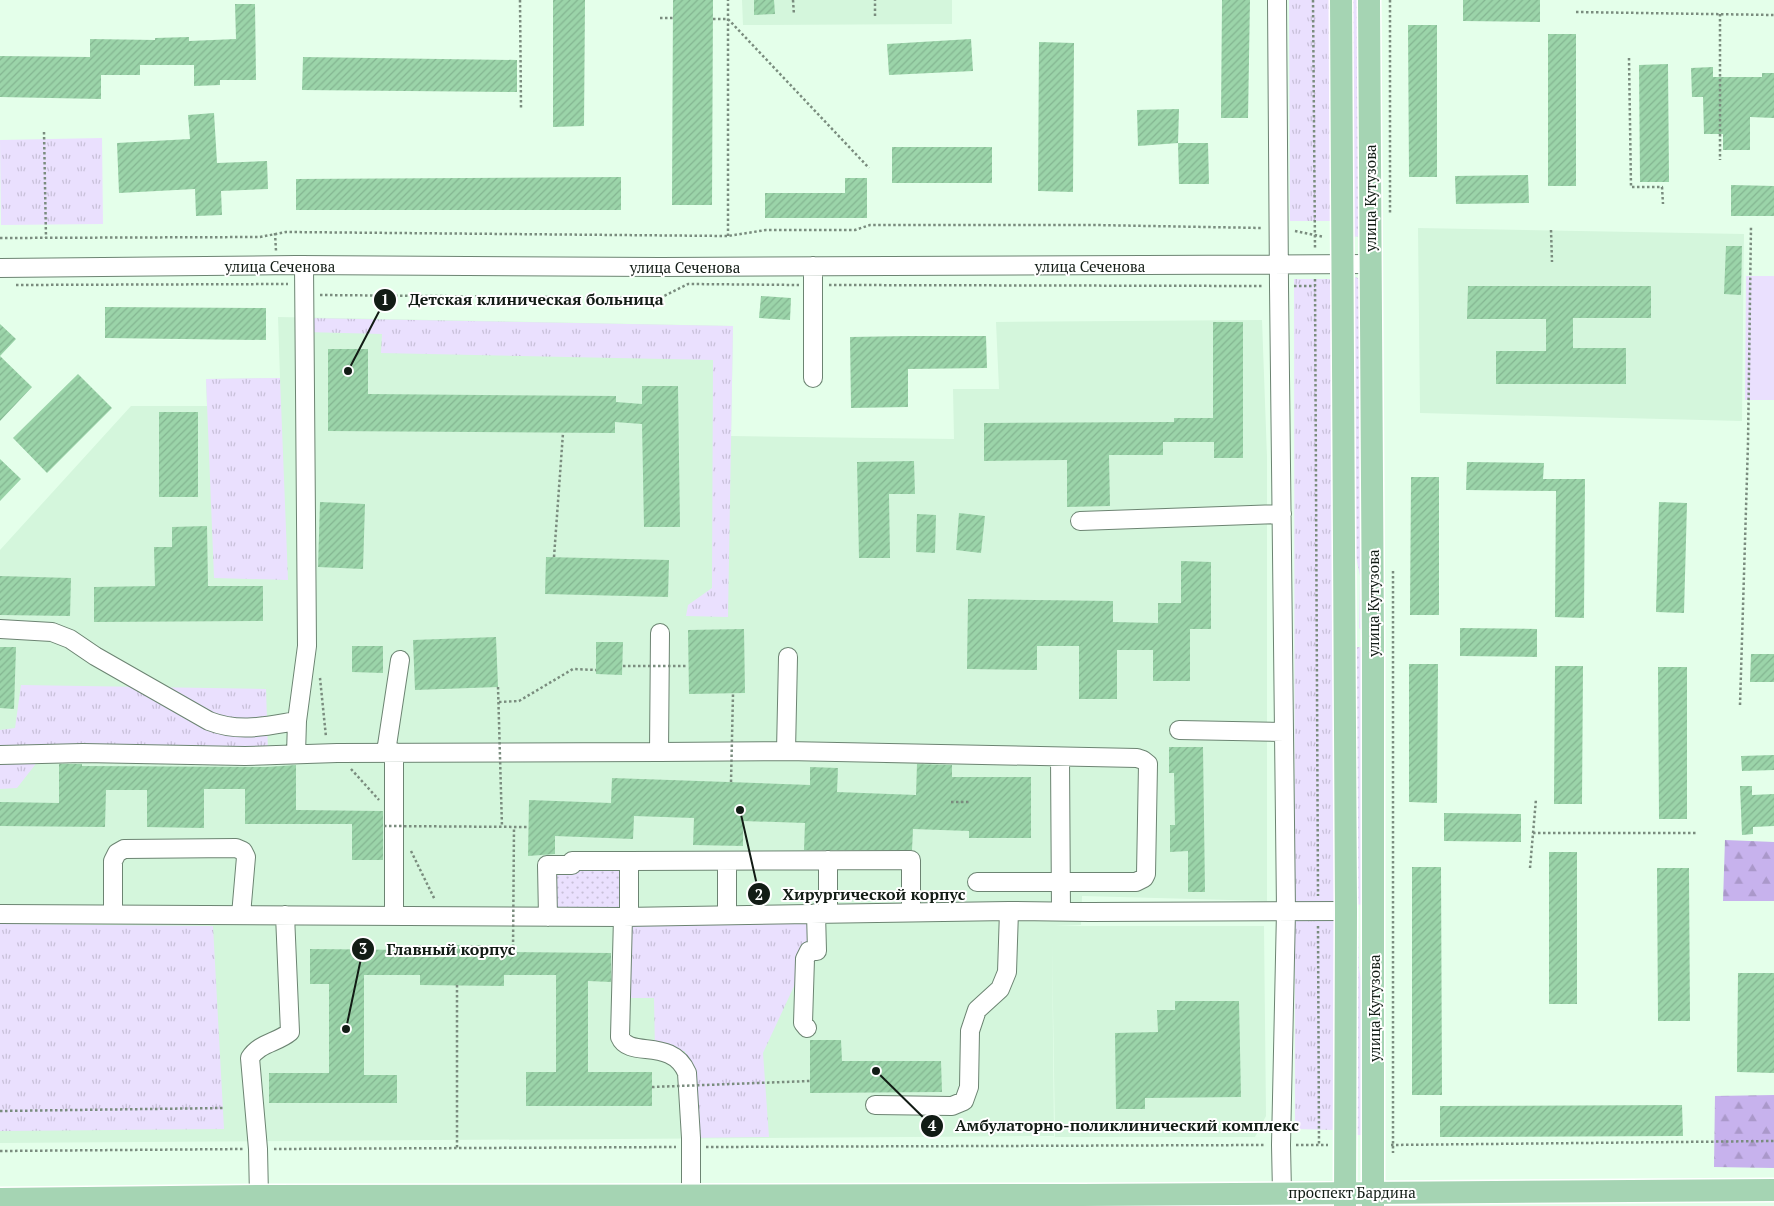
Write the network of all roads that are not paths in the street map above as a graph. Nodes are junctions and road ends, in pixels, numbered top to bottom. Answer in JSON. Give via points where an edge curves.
{"nodes":[{"id":1,"x":1277,"y":0,"type":"edge"},
{"id":2,"x":1341,"y":0,"type":"edge"},
{"id":3,"x":1369,"y":0,"type":"edge"},
{"id":4,"x":1278,"y":264,"type":"junction"},
{"id":5,"x":1341,"y":264,"type":"junction"},
{"id":6,"x":1370,"y":264,"type":"junction"},
{"id":7,"x":304,"y":265,"type":"junction"},
{"id":8,"x":813,"y":266,"type":"junction"},
{"id":9,"x":0,"y":268,"type":"edge"},
{"id":10,"x":813,"y":378,"type":"dead end"},
{"id":11,"x":1282,"y":514,"type":"junction"},
{"id":12,"x":1080,"y":521,"type":"dead end"},
{"id":13,"x":0,"y":629,"type":"edge"},
{"id":14,"x":660,"y":633,"type":"dead end"},
{"id":15,"x":788,"y":657,"type":"dead end"},
{"id":16,"x":400,"y":660,"type":"dead end"},
{"id":17,"x":297,"y":721,"type":"junction"},
{"id":18,"x":1179,"y":730,"type":"dead end"},
{"id":19,"x":1284,"y":732,"type":"junction"},
{"id":20,"x":786,"y":751,"type":"junction"},
{"id":21,"x":390,"y":752,"type":"junction"},
{"id":22,"x":659,"y":752,"type":"junction"},
{"id":23,"x":296,"y":754,"type":"junction"},
{"id":24,"x":0,"y":755,"type":"edge"},
{"id":25,"x":1060,"y":756,"type":"junction"},
{"id":26,"x":727,"y":860,"type":"junction"},
{"id":27,"x":828,"y":860,"type":"junction"},
{"id":28,"x":629,"y":861,"type":"junction"},
{"id":29,"x":1061,"y":881,"type":"junction"},
{"id":30,"x":977,"y":882,"type":"dead end"},
{"id":31,"x":1009,"y":911,"type":"junction"},
{"id":32,"x":1062,"y":911,"type":"junction"},
{"id":33,"x":1286,"y":911,"type":"junction"},
{"id":34,"x":1346,"y":911,"type":"junction"},
{"id":35,"x":911,"y":912,"type":"junction"},
{"id":36,"x":822,"y":913,"type":"junction"},
{"id":37,"x":0,"y":914,"type":"edge"},
{"id":38,"x":113,"y":914,"type":"junction"},
{"id":39,"x":241,"y":915,"type":"junction"},
{"id":40,"x":285,"y":915,"type":"junction"},
{"id":41,"x":727,"y":915,"type":"junction"},
{"id":42,"x":394,"y":916,"type":"junction"},
{"id":43,"x":548,"y":916,"type":"junction"},
{"id":44,"x":626,"y":917,"type":"junction"},
{"id":45,"x":807,"y":1028,"type":"dead end"},
{"id":46,"x":874,"y":1105,"type":"dead end"},
{"id":47,"x":1774,"y":1190,"type":"edge"},
{"id":48,"x":1282,"y":1193,"type":"junction"},
{"id":49,"x":691,"y":1195,"type":"junction"},
{"id":50,"x":258,"y":1196,"type":"junction"},
{"id":51,"x":0,"y":1199,"type":"edge"},
{"id":52,"x":1345,"y":1199,"type":"edge"},
{"id":53,"x":1373,"y":1199,"type":"edge"},
{"id":54,"x":760,"y":1201,"type":"edge"}],
"edges":[{"from":1,"to":4,"type":"street"},
{"from":2,"to":5,"type":"main road","name":"улица Кутузова"},
{"from":3,"to":6,"type":"main road","name":"улица Кутузова"},
{"from":4,"to":5,"type":"street","name":"улица Сеченова"},
{"from":4,"to":8,"type":"street","name":"улица Сеченова"},
{"from":4,"to":11,"type":"street"},
{"from":5,"to":6,"type":"street","name":"улица Сеченова"},
{"from":5,"to":34,"type":"main road","name":"улица Кутузова"},
{"from":6,"to":53,"type":"main road","name":"улица Кутузова"},
{"from":7,"to":8,"type":"street","name":"улица Сеченова"},
{"from":7,"to":9,"type":"street","name":"улица Сеченова"},
{"from":7,"to":17,"type":"street","via":[[307,646]]},
{"from":8,"to":10,"type":"street"},
{"from":11,"to":12,"type":"street"},
{"from":11,"to":19,"type":"street"},
{"from":13,"to":17,"type":"street","via":[[52,632],[70,639],[209,722],[224,727],[246,728]]},
{"from":14,"to":22,"type":"street"},
{"from":15,"to":20,"type":"street"},
{"from":16,"to":21,"type":"street"},
{"from":17,"to":23,"type":"street"},
{"from":18,"to":19,"type":"street"},
{"from":19,"to":33,"type":"street"},
{"from":20,"to":22,"type":"street"},
{"from":20,"to":25,"type":"street"},
{"from":21,"to":22,"type":"street"},
{"from":21,"to":23,"type":"street"},
{"from":21,"to":42,"type":"street"},
{"from":23,"to":24,"type":"street"},
{"from":25,"to":29,"type":"street"},
{"from":25,"to":29,"type":"street","via":[[1137,758],[1148,764],[1144,878],[1136,882]]},
{"from":26,"to":27,"type":"street"},
{"from":26,"to":28,"type":"street"},
{"from":26,"to":41,"type":"street"},
{"from":27,"to":35,"type":"street","via":[[911,860]]},
{"from":27,"to":36,"type":"street"},
{"from":28,"to":43,"type":"street","via":[[572,861],[572,865],[548,865]]},
{"from":28,"to":44,"type":"street"},
{"from":29,"to":30,"type":"street"},
{"from":29,"to":32,"type":"street"},
{"from":31,"to":32,"type":"street"},
{"from":31,"to":35,"type":"street"},
{"from":31,"to":46,"type":"street","via":[[1006,972],[1000,989],[977,1010],[970,1031],[969,1087],[964,1102],[952,1106]]},
{"from":32,"to":33,"type":"street"},
{"from":33,"to":34,"type":"street"},
{"from":33,"to":48,"type":"street"},
{"from":34,"to":52,"type":"main road","name":"улица Кутузова"},
{"from":35,"to":36,"type":"street"},
{"from":36,"to":41,"type":"street"},
{"from":36,"to":45,"type":"street","via":[[817,951],[809,951],[805,959],[803,1023]]},
{"from":37,"to":38,"type":"street"},
{"from":38,"to":39,"type":"street"},
{"from":38,"to":39,"type":"street","via":[[113,861],[124,848],[236,848],[246,857]]},
{"from":39,"to":40,"type":"street"},
{"from":40,"to":42,"type":"street"},
{"from":40,"to":50,"type":"street","via":[[290,1032],[282,1039],[262,1046],[250,1058],[258,1149]]},
{"from":41,"to":44,"type":"street"},
{"from":42,"to":43,"type":"street"},
{"from":43,"to":44,"type":"street"},
{"from":44,"to":49,"type":"street","via":[[620,1037],[628,1046],[662,1051],[683,1062],[687,1072]]},
{"from":47,"to":53,"type":"main road","name":"проспект Бардина"},
{"from":48,"to":52,"type":"main road","name":"проспект Бардина"},
{"from":48,"to":54,"type":"main road","name":"проспект Бардина"},
{"from":49,"to":50,"type":"main road","name":"проспект Бардина"},
{"from":49,"to":54,"type":"main road","name":"проспект Бардина"},
{"from":50,"to":51,"type":"main road","name":"проспект Бардина"},
{"from":52,"to":53,"type":"main road","name":"проспект Бардина"}]}
